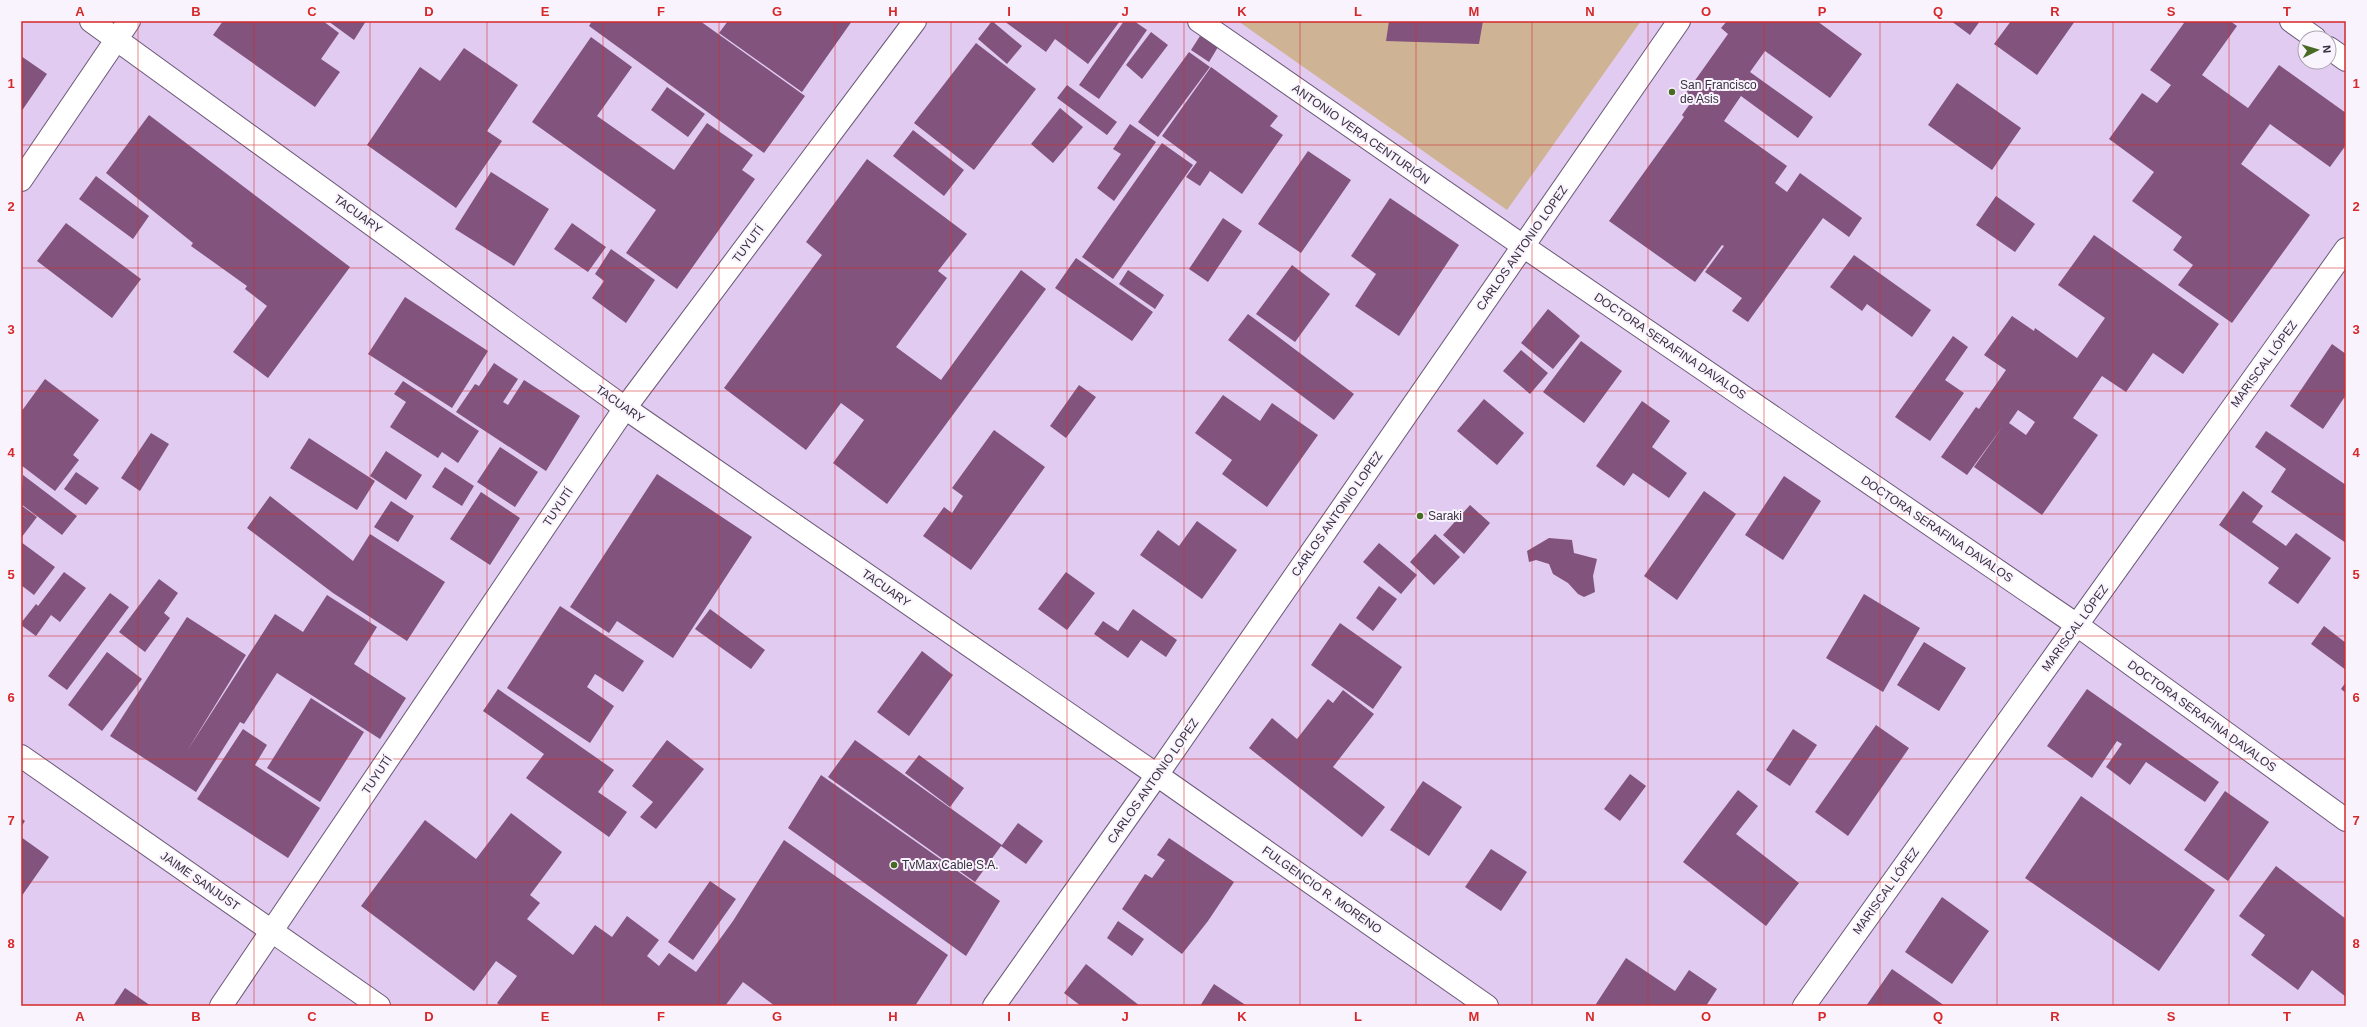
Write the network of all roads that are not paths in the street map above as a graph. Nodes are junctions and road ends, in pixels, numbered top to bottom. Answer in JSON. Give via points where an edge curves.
{"nodes":[{"id":1,"x":91,"y":21,"type":"edge"},
{"id":2,"x":129,"y":21,"type":"edge"},
{"id":3,"x":915,"y":21,"type":"edge"},
{"id":4,"x":1199,"y":21,"type":"edge"},
{"id":5,"x":1678,"y":21,"type":"edge"},
{"id":6,"x":2291,"y":21,"type":"edge"},
{"id":7,"x":2304,"y":30,"type":"edge"},
{"id":8,"x":116,"y":39,"type":"junction"},
{"id":9,"x":2337,"y":54,"type":"edge"},
{"id":10,"x":2346,"y":60,"type":"edge"},
{"id":11,"x":21,"y":180,"type":"edge"},
{"id":12,"x":1523,"y":246,"type":"junction"},
{"id":13,"x":2346,"y":249,"type":"edge"},
{"id":14,"x":625,"y":408,"type":"junction"},
{"id":15,"x":2077,"y":625,"type":"junction"},
{"id":16,"x":21,"y":756,"type":"edge"},
{"id":17,"x":1157,"y":775,"type":"junction"},
{"id":18,"x":2346,"y":820,"type":"edge"},
{"id":19,"x":272,"y":931,"type":"junction"},
{"id":20,"x":221,"y":1006,"type":"edge"},
{"id":21,"x":379,"y":1006,"type":"edge"},
{"id":22,"x":994,"y":1006,"type":"edge"},
{"id":23,"x":1487,"y":1006,"type":"edge"},
{"id":24,"x":1804,"y":1006,"type":"edge"}],
"edges":[{"from":1,"to":8,"type":"street","name":"TACUARY"},
{"from":2,"to":8,"type":"street"},
{"from":3,"to":14,"type":"street","name":"TUYUTÍ"},
{"from":4,"to":12,"type":"street","name":"ANTONIO VERA CENTURIÓN"},
{"from":5,"to":12,"type":"street","name":"CARLOS ANTONIO LOPEZ"},
{"from":6,"to":7,"type":"street"},
{"from":8,"to":11,"type":"street"},
{"from":8,"to":14,"type":"street","name":"TACUARY"},
{"from":9,"to":10,"type":"street"},
{"from":12,"to":15,"type":"street","name":"DOCTORA SERAFINA DAVALOS"},
{"from":12,"to":17,"type":"street","name":"CARLOS ANTONIO LOPEZ"},
{"from":13,"to":15,"type":"street","name":"MARISCAL LÓPEZ"},
{"from":14,"to":17,"type":"street","name":"TACUARY"},
{"from":14,"to":19,"type":"street","name":"TUYUTÍ"},
{"from":15,"to":18,"type":"street","name":"DOCTORA SERAFINA DAVALOS"},
{"from":15,"to":24,"type":"street","name":"MARISCAL LÓPEZ"},
{"from":16,"to":19,"type":"street","name":"JAIME SANJUST"},
{"from":17,"to":22,"type":"street","name":"CARLOS ANTONIO LOPEZ"},
{"from":17,"to":23,"type":"street","name":"FULGENCIO R. MORENO"},
{"from":19,"to":20,"type":"street","name":"TUYUTÍ"},
{"from":19,"to":21,"type":"street","name":"JAIME SANJUST"}]}
